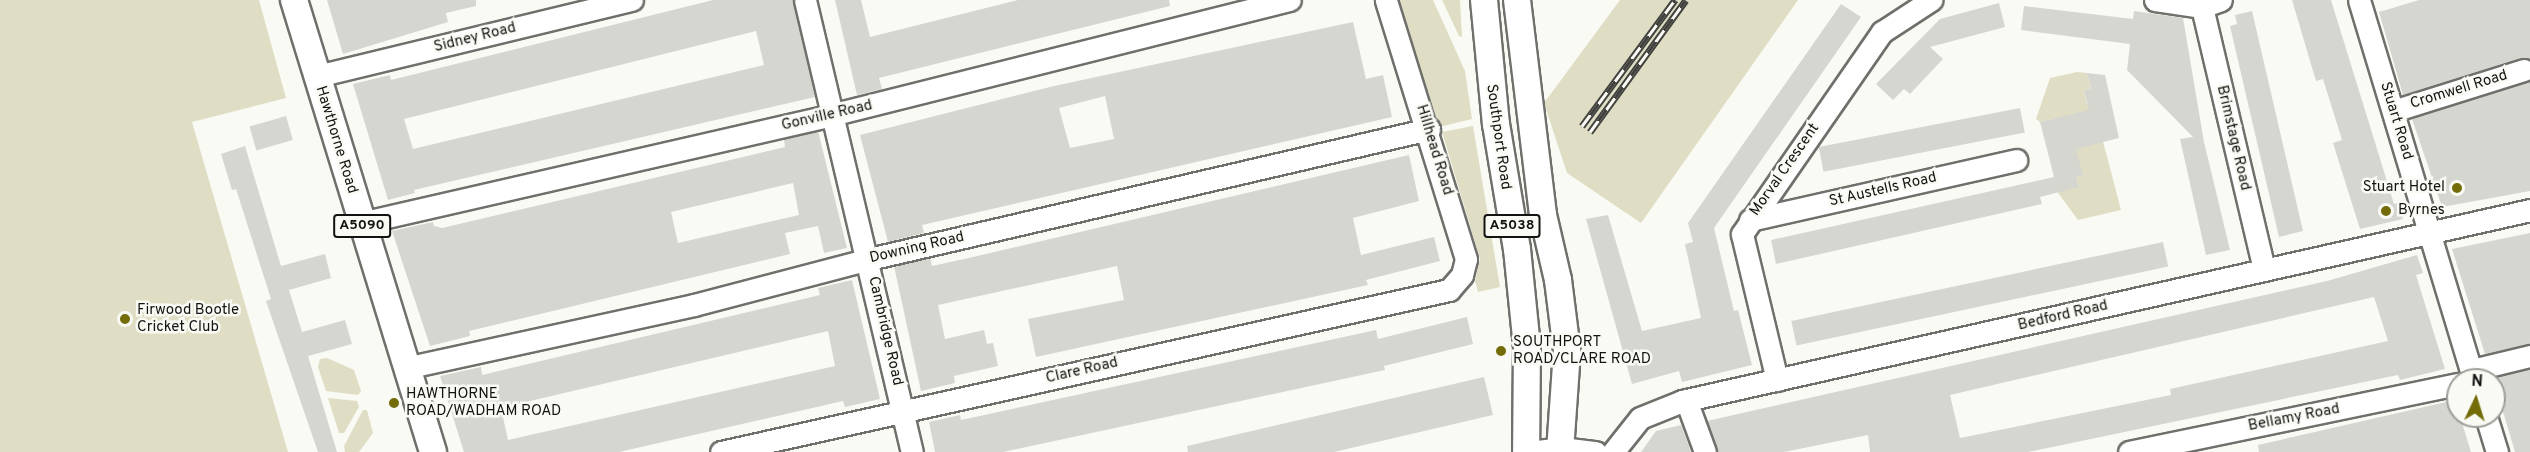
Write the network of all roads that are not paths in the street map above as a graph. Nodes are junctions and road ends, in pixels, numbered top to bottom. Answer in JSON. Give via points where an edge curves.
{"nodes":[{"id":1,"x":294,"y":0,"type":"edge"},
{"id":2,"x":632,"y":0,"type":"edge"},
{"id":3,"x":805,"y":0,"type":"edge"},
{"id":4,"x":1290,"y":0,"type":"edge"},
{"id":5,"x":1386,"y":0,"type":"edge"},
{"id":6,"x":1484,"y":0,"type":"edge"},
{"id":7,"x":1516,"y":0,"type":"edge"},
{"id":8,"x":1931,"y":0,"type":"edge"},
{"id":9,"x":2155,"y":0,"type":"edge"},
{"id":10,"x":2359,"y":0,"type":"edge"},
{"id":11,"x":2212,"y":3,"type":"edge"},
{"id":12,"x":2524,"y":70,"type":"dead end"},
{"id":13,"x":317,"y":76,"type":"junction"},
{"id":14,"x":2393,"y":111,"type":"junction"},
{"id":15,"x":831,"y":116,"type":"junction"},
{"id":16,"x":1429,"y":129,"type":"junction"},
{"id":17,"x":2016,"y":160,"type":"dead end"},
{"id":18,"x":2530,"y":210,"type":"edge"},
{"id":19,"x":1750,"y":220,"type":"junction"},
{"id":20,"x":361,"y":223,"type":"junction"},
{"id":21,"x":2430,"y":231,"type":"junction"},
{"id":22,"x":869,"y":259,"type":"junction"},
{"id":23,"x":2264,"y":270,"type":"junction"},
{"id":24,"x":1443,"y":293,"type":"joint"},
{"id":25,"x":2530,"y":356,"type":"edge"},
{"id":26,"x":405,"y":368,"type":"junction"},
{"id":27,"x":2467,"y":368,"type":"edge"},
{"id":28,"x":2497,"y":368,"type":"edge"},
{"id":29,"x":1777,"y":380,"type":"junction"},
{"id":30,"x":2446,"y":383,"type":"edge"},
{"id":31,"x":1686,"y":400,"type":"junction"},
{"id":32,"x":903,"y":411,"type":"junction"},
{"id":33,"x":2490,"y":428,"type":"edge"},
{"id":34,"x":1561,"y":450,"type":"edge"},
{"id":35,"x":433,"y":452,"type":"edge"},
{"id":36,"x":721,"y":452,"type":"edge"},
{"id":37,"x":912,"y":452,"type":"edge"},
{"id":38,"x":1528,"y":452,"type":"edge"},
{"id":39,"x":1596,"y":452,"type":"edge"},
{"id":40,"x":1613,"y":452,"type":"edge"},
{"id":41,"x":1705,"y":452,"type":"edge"},
{"id":42,"x":2129,"y":452,"type":"edge"},
{"id":43,"x":2497,"y":452,"type":"edge"}],
"edges":[{"from":1,"to":13,"type":"main road","name":"Hawthorne Road","number":"A5090"},
{"from":2,"to":13,"type":"street","name":"Sidney Road"},
{"from":3,"to":15,"type":"street","name":"Cambridge Road"},
{"from":4,"to":15,"type":"street","name":"Gonville Road"},
{"from":5,"to":16,"type":"street","name":"Hillhead Road"},
{"from":6,"to":38,"type":"main road","name":"Southport Road","number":"A5038","via":[[1496,124],[1517,249],[1527,347]]},
{"from":7,"to":34,"type":"main road","number":"A5038","via":[[1544,214],[1567,351]]},
{"from":8,"to":19,"type":"street","name":"Morval Crescent","via":[[1882,32]]},
{"from":9,"to":11,"type":"street"},
{"from":10,"to":14,"type":"street","name":"Stuart Road"},
{"from":11,"to":23,"type":"street","name":"Brimstage Road"},
{"from":12,"to":14,"type":"street","name":"Cromwell Road"},
{"from":13,"to":20,"type":"main road","name":"Hawthorne Road","number":"A5090"},
{"from":14,"to":21,"type":"street","name":"Stuart Road"},
{"from":15,"to":20,"type":"street","name":"Gonville Road"},
{"from":15,"to":22,"type":"street","name":"Cambridge Road"},
{"from":16,"to":22,"type":"street","name":"Downing Road"},
{"from":16,"to":24,"type":"street","name":"Hillhead Road","via":[[1466,260],[1459,281]]},
{"from":17,"to":19,"type":"street","name":"St Austells Road"},
{"from":18,"to":21,"type":"street","name":"Bedford Road"},
{"from":19,"to":29,"type":"street","name":"Morval Crescent","via":[[1742,234]]},
{"from":20,"to":26,"type":"main road","name":"Hawthorne Road","number":"A5090"},
{"from":21,"to":23,"type":"street","name":"Bedford Road"},
{"from":21,"to":27,"type":"street","name":"Stuart Road"},
{"from":22,"to":26,"type":"street","name":"Downing Road","via":[[693,305]]},
{"from":22,"to":32,"type":"street","name":"Cambridge Road"},
{"from":23,"to":29,"type":"street","name":"Bedford Road"},
{"from":24,"to":32,"type":"street","name":"Clare Road"},
{"from":25,"to":28,"type":"street","name":"Bellamy Road"},
{"from":26,"to":35,"type":"main road","name":"Hawthorne Road","number":"A5090"},
{"from":29,"to":31,"type":"street","name":"Bedford Road"},
{"from":30,"to":42,"type":"street","name":"Bellamy Road"},
{"from":31,"to":40,"type":"street","name":"Bedford Road","via":[[1640,418]]},
{"from":31,"to":41,"type":"street"},
{"from":32,"to":36,"type":"street","name":"Clare Road"},
{"from":32,"to":37,"type":"street","name":"Cambridge Road"},
{"from":33,"to":43,"type":"street"},
{"from":34,"to":38,"type":"street"},
{"from":34,"to":39,"type":"street"}]}
